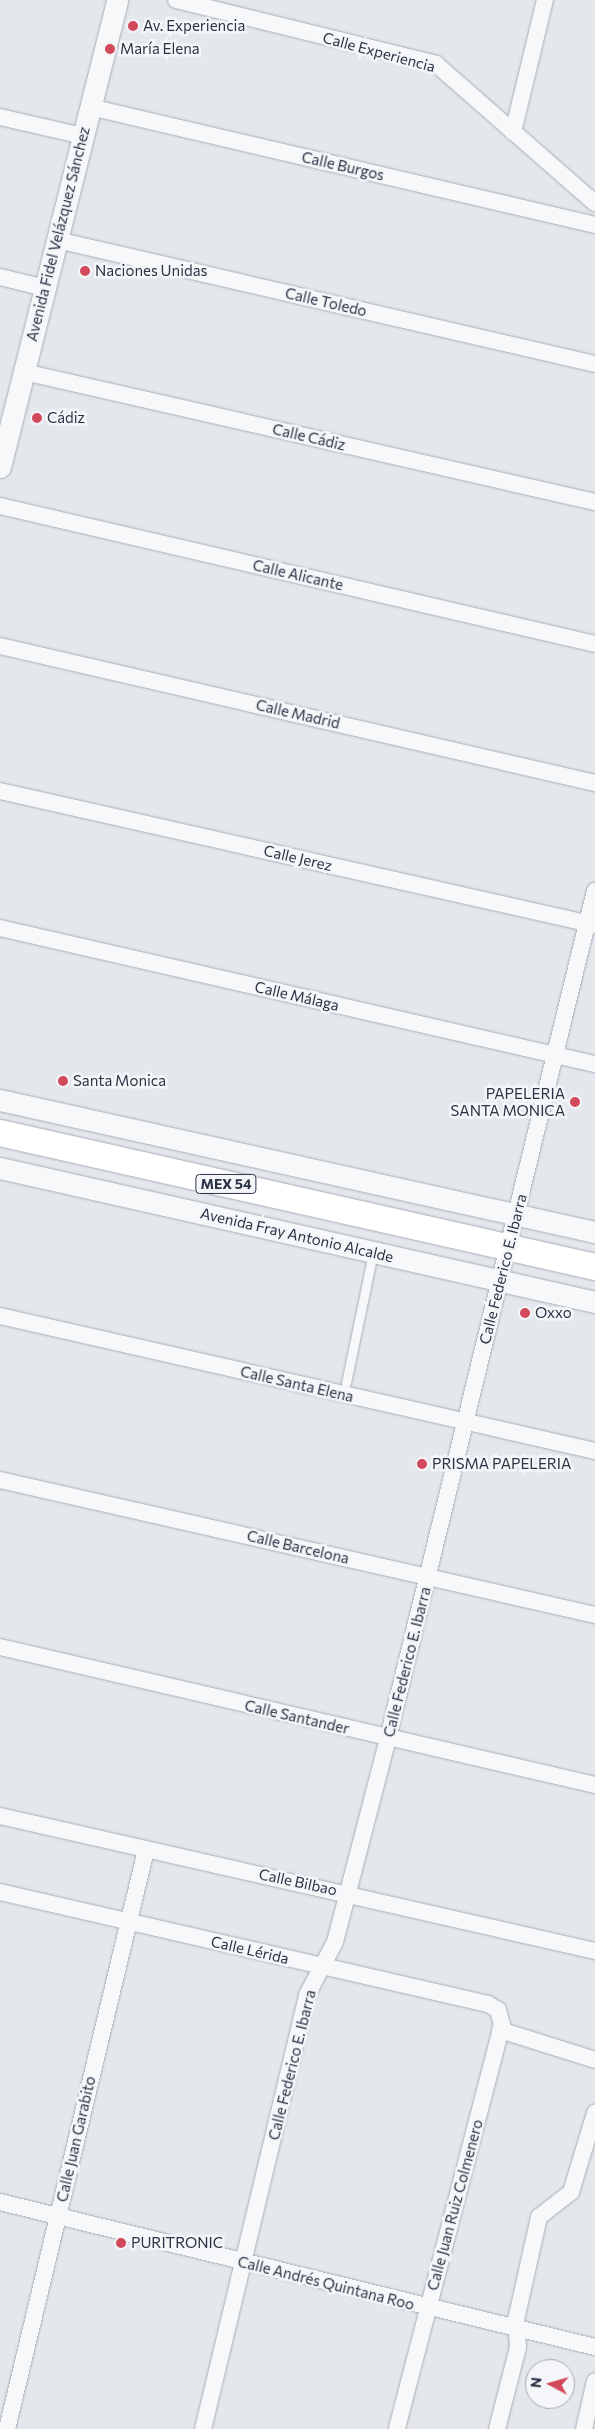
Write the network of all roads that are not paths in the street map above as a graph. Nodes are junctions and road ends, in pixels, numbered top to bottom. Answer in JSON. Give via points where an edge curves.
{"nodes":[{"id":1,"x":117,"y":0,"type":"edge"},
{"id":2,"x":176,"y":0,"type":"edge"},
{"id":3,"x":545,"y":0,"type":"edge"},
{"id":4,"x":90,"y":107,"type":"junction"},
{"id":5,"x":0,"y":117,"type":"edge"},
{"id":6,"x":513,"y":132,"type":"junction"},
{"id":7,"x":83,"y":136,"type":"junction"},
{"id":8,"x":595,"y":203,"type":"edge"},
{"id":9,"x":595,"y":225,"type":"edge"},
{"id":10,"x":57,"y":240,"type":"junction"},
{"id":11,"x":0,"y":277,"type":"edge"},
{"id":12,"x":45,"y":288,"type":"junction"},
{"id":13,"x":595,"y":364,"type":"edge"},
{"id":14,"x":24,"y":372,"type":"junction"},
{"id":15,"x":4,"y":433,"type":"edge"},
{"id":16,"x":0,"y":467,"type":"edge"},
{"id":17,"x":595,"y":502,"type":"edge"},
{"id":18,"x":0,"y":506,"type":"edge"},
{"id":19,"x":595,"y":644,"type":"edge"},
{"id":20,"x":0,"y":646,"type":"edge"},
{"id":21,"x":595,"y":782,"type":"edge"},
{"id":22,"x":0,"y":791,"type":"edge"},
{"id":23,"x":595,"y":890,"type":"edge"},
{"id":24,"x":591,"y":924,"type":"edge"},
{"id":25,"x":0,"y":928,"type":"edge"},
{"id":26,"x":556,"y":1055,"type":"junction"},
{"id":27,"x":595,"y":1064,"type":"edge"},
{"id":28,"x":0,"y":1100,"type":"edge"},
{"id":29,"x":0,"y":1134,"type":"edge"},
{"id":30,"x":0,"y":1168,"type":"edge"},
{"id":31,"x":517,"y":1216,"type":"junction"},
{"id":32,"x":595,"y":1232,"type":"edge"},
{"id":33,"x":509,"y":1248,"type":"junction"},
{"id":34,"x":373,"y":1253,"type":"junction"},
{"id":35,"x":595,"y":1267,"type":"edge"},
{"id":36,"x":501,"y":1281,"type":"junction"},
{"id":37,"x":595,"y":1302,"type":"edge"},
{"id":38,"x":0,"y":1316,"type":"edge"},
{"id":39,"x":346,"y":1383,"type":"dead end"},
{"id":40,"x":466,"y":1422,"type":"junction"},
{"id":41,"x":595,"y":1452,"type":"edge"},
{"id":42,"x":0,"y":1480,"type":"edge"},
{"id":43,"x":428,"y":1576,"type":"junction"},
{"id":44,"x":595,"y":1615,"type":"edge"},
{"id":45,"x":0,"y":1648,"type":"edge"},
{"id":46,"x":388,"y":1738,"type":"junction"},
{"id":47,"x":595,"y":1785,"type":"edge"},
{"id":48,"x":0,"y":1816,"type":"edge"},
{"id":49,"x":146,"y":1850,"type":"junction"},
{"id":50,"x":0,"y":1892,"type":"edge"},
{"id":51,"x":346,"y":1892,"type":"junction"},
{"id":52,"x":128,"y":1922,"type":"junction"},
{"id":53,"x":595,"y":1951,"type":"edge"},
{"id":54,"x":321,"y":1967,"type":"junction"},
{"id":55,"x":498,"y":2010,"type":"joint"},
{"id":56,"x":500,"y":2030,"type":"junction"},
{"id":57,"x":595,"y":2060,"type":"edge"},
{"id":58,"x":595,"y":2113,"type":"edge"},
{"id":59,"x":0,"y":2202,"type":"edge"},
{"id":60,"x":58,"y":2215,"type":"junction"},
{"id":61,"x":244,"y":2263,"type":"junction"},
{"id":62,"x":428,"y":2307,"type":"junction"},
{"id":63,"x":517,"y":2330,"type":"junction"},
{"id":64,"x":595,"y":2347,"type":"edge"},
{"id":65,"x":595,"y":2381,"type":"edge"},
{"id":66,"x":7,"y":2429,"type":"edge"},
{"id":67,"x":203,"y":2429,"type":"edge"},
{"id":68,"x":397,"y":2429,"type":"edge"},
{"id":69,"x":497,"y":2429,"type":"edge"},
{"id":70,"x":584,"y":2429,"type":"edge"}],
"edges":[{"from":1,"to":4,"type":"street","name":"Avenida Fidel Velázquez Sánchez"},
{"from":2,"to":6,"type":"street","name":"Calle Experiencia","via":[[436,64]]},
{"from":3,"to":6,"type":"street"},
{"from":4,"to":7,"type":"street","name":"Avenida Fidel Velázquez Sánchez"},
{"from":4,"to":9,"type":"street","name":"Calle Burgos"},
{"from":5,"to":7,"type":"street"},
{"from":6,"to":8,"type":"street","name":"Calle Experiencia"},
{"from":7,"to":10,"type":"street","name":"Avenida Fidel Velázquez Sánchez"},
{"from":10,"to":12,"type":"street","name":"Avenida Fidel Velázquez Sánchez"},
{"from":10,"to":13,"type":"street","name":"Calle Toledo"},
{"from":11,"to":12,"type":"street"},
{"from":12,"to":14,"type":"street","name":"Avenida Fidel Velázquez Sánchez"},
{"from":14,"to":15,"type":"street","name":"Avenida Fidel Velázquez Sánchez"},
{"from":14,"to":17,"type":"street","name":"Calle Cádiz"},
{"from":15,"to":16,"type":"street","name":"Avenida Fidel Velázquez Sánchez"},
{"from":18,"to":19,"type":"street","name":"Calle Alicante"},
{"from":20,"to":21,"type":"street","name":"Calle Madrid"},
{"from":22,"to":24,"type":"street","name":"Calle Jerez"},
{"from":23,"to":24,"type":"street","name":"Calle Federico E. Ibarra"},
{"from":24,"to":26,"type":"street","name":"Calle Federico E. Ibarra"},
{"from":25,"to":26,"type":"street","name":"Calle Málaga"},
{"from":26,"to":27,"type":"street","name":"Calle Málaga"},
{"from":26,"to":31,"type":"street","name":"Calle Federico E. Ibarra"},
{"from":28,"to":31,"type":"street"},
{"from":29,"to":33,"type":"main road","number":"MEX 54"},
{"from":30,"to":34,"type":"street","name":"Avenida Fray Antonio Alcalde"},
{"from":31,"to":32,"type":"street"},
{"from":31,"to":33,"type":"street","name":"Calle Federico E. Ibarra"},
{"from":33,"to":35,"type":"main road","number":"MEX 54"},
{"from":33,"to":36,"type":"street","name":"Calle Federico E. Ibarra"},
{"from":34,"to":36,"type":"street","name":"Avenida Fray Antonio Alcalde"},
{"from":34,"to":39,"type":"lane"},
{"from":36,"to":37,"type":"street","name":"Avenida Fray Antonio Alcalde"},
{"from":36,"to":40,"type":"street","name":"Calle Federico E. Ibarra"},
{"from":38,"to":40,"type":"street","name":"Calle Santa Elena"},
{"from":40,"to":41,"type":"street","name":"Calle Santa Elena"},
{"from":40,"to":43,"type":"street","name":"Calle Federico E. Ibarra"},
{"from":42,"to":43,"type":"street","name":"Calle Barcelona"},
{"from":43,"to":44,"type":"street","name":"Calle Barcelona"},
{"from":43,"to":46,"type":"street","name":"Calle Federico E. Ibarra"},
{"from":45,"to":46,"type":"street","name":"Calle Santander"},
{"from":46,"to":47,"type":"street","name":"Calle Santander"},
{"from":46,"to":51,"type":"street","name":"Calle Federico E. Ibarra"},
{"from":48,"to":49,"type":"street","name":"Calle Bilbao"},
{"from":49,"to":51,"type":"street","name":"Calle Bilbao"},
{"from":49,"to":52,"type":"street","name":"Calle Juan Garabito"},
{"from":50,"to":52,"type":"street","name":"Calle Lérida"},
{"from":51,"to":53,"type":"street","name":"Calle Bilbao"},
{"from":51,"to":54,"type":"street","name":"Calle Federico E. Ibarra","via":[[335,1942]]},
{"from":52,"to":54,"type":"street","name":"Calle Lérida"},
{"from":52,"to":60,"type":"street","name":"Calle Juan Garabito"},
{"from":54,"to":55,"type":"street","name":"Calle Lérida","via":[[488,2004]]},
{"from":54,"to":61,"type":"street","name":"Calle Federico E. Ibarra","via":[[307,1995]]},
{"from":55,"to":56,"type":"street","name":"Calle Juan Ruiz Colmenero"},
{"from":56,"to":57,"type":"street"},
{"from":56,"to":62,"type":"street","name":"Calle Juan Ruiz Colmenero"},
{"from":58,"to":63,"type":"street","via":[[572,2192],[539,2217]]},
{"from":59,"to":60,"type":"street","name":"Calle Andrés Quintana Roo"},
{"from":60,"to":61,"type":"street","name":"Calle Andrés Quintana Roo"},
{"from":60,"to":66,"type":"street","name":"Calle Juan Garabito"},
{"from":61,"to":62,"type":"street","name":"Calle Andrés Quintana Roo"},
{"from":61,"to":67,"type":"street","name":"Calle Federico E. Ibarra"},
{"from":62,"to":63,"type":"street","name":"Calle Andrés Quintana Roo"},
{"from":62,"to":68,"type":"street","name":"Calle Juan Ruiz Colmenero"},
{"from":63,"to":64,"type":"street","name":"Calle Andrés Quintana Roo"},
{"from":63,"to":69,"type":"street","via":[[518,2347]]},
{"from":65,"to":70,"type":"street"}]}
